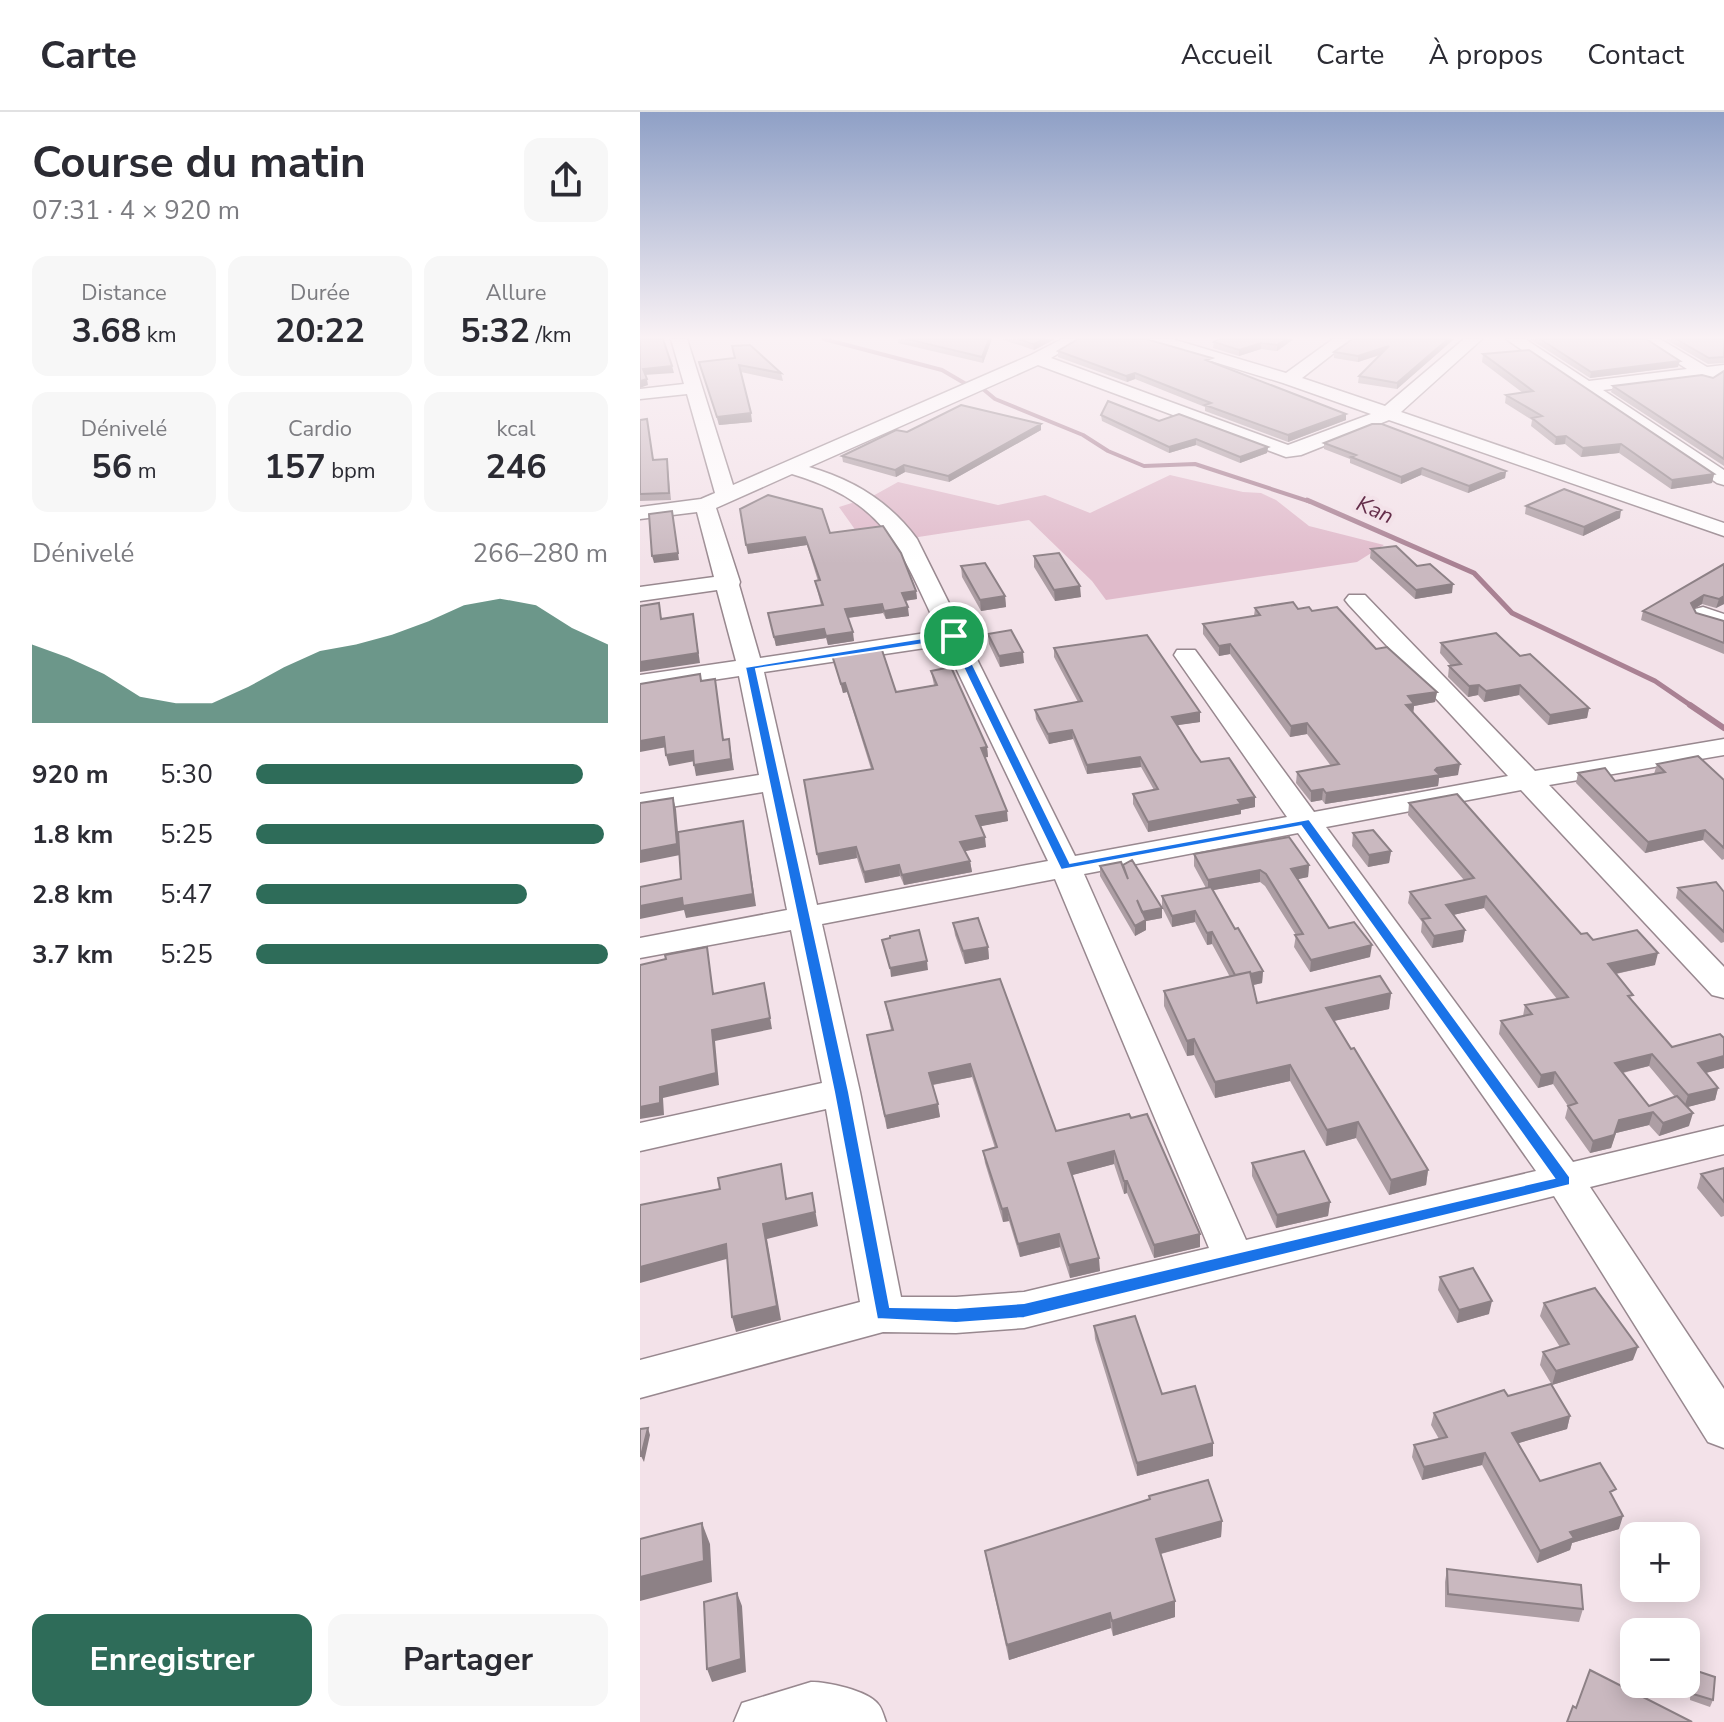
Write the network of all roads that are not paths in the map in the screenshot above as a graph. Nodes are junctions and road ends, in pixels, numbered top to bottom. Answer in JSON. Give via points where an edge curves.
{"nodes":[{"id":1,"x":699,"y":414,"type":"edge"},
{"id":2,"x":913,"y":414,"type":"edge"},
{"id":3,"x":1186,"y":414,"type":"edge"},
{"id":4,"x":1387,"y":414,"type":"joint"},
{"id":5,"x":1626,"y":414,"type":"edge"},
{"id":6,"x":791,"y":468,"type":"junction"},
{"id":7,"x":1724,"y":479,"type":"edge"},
{"id":8,"x":716,"y":500,"type":"junction"},
{"id":9,"x":640,"y":513,"type":"edge"},
{"id":10,"x":1724,"y":530,"type":"edge"},
{"id":11,"x":729,"y":582,"type":"junction"},
{"id":12,"x":640,"y":594,"type":"edge"},
{"id":13,"x":1357,"y":600,"type":"dead end"},
{"id":14,"x":954,"y":636,"type":"junction"},
{"id":15,"x":1186,"y":655,"type":"dead end"},
{"id":16,"x":750,"y":667,"type":"junction"},
{"id":17,"x":640,"y":683,"type":"edge"},
{"id":18,"x":1724,"y":747,"type":"edge"},
{"id":19,"x":1529,"y":780,"type":"junction"},
{"id":20,"x":775,"y":781,"type":"junction"},
{"id":21,"x":640,"y":803,"type":"edge"},
{"id":22,"x":1304,"y":822,"type":"junction"},
{"id":23,"x":1066,"y":868,"type":"junction"},
{"id":24,"x":804,"y":917,"type":"junction"},
{"id":25,"x":640,"y":948,"type":"edge"},
{"id":26,"x":1724,"y":987,"type":"edge"},
{"id":27,"x":842,"y":1092,"type":"junction"},
{"id":28,"x":640,"y":1137,"type":"edge"},
{"id":29,"x":1724,"y":1140,"type":"edge"},
{"id":30,"x":1565,"y":1181,"type":"junction"},
{"id":31,"x":1234,"y":1258,"type":"junction"},
{"id":32,"x":883,"y":1314,"type":"junction"},
{"id":33,"x":640,"y":1379,"type":"edge"},
{"id":34,"x":1724,"y":1428,"type":"edge"},
{"id":35,"x":761,"y":1722,"type":"edge"},
{"id":36,"x":859,"y":1722,"type":"edge"}],
"edges":[{"from":1,"to":8,"type":"street"},
{"from":2,"to":6,"type":"street"},
{"from":3,"to":4,"type":"street","via":[[1294,451]]},
{"from":4,"to":10,"type":"street"},
{"from":5,"to":7,"type":"street"},
{"from":6,"to":8,"type":"street"},
{"from":6,"to":14,"type":"street","via":[[856,490],[873,503],[906,539]]},
{"from":8,"to":9,"type":"street"},
{"from":8,"to":11,"type":"street"},
{"from":11,"to":12,"type":"street"},
{"from":11,"to":16,"type":"street"},
{"from":13,"to":19,"type":"street"},
{"from":14,"to":16,"type":"street"},
{"from":14,"to":23,"type":"street"},
{"from":15,"to":22,"type":"street"},
{"from":16,"to":17,"type":"street"},
{"from":16,"to":20,"type":"street"},
{"from":18,"to":19,"type":"street"},
{"from":19,"to":22,"type":"street"},
{"from":19,"to":26,"type":"street"},
{"from":20,"to":21,"type":"street"},
{"from":20,"to":24,"type":"street"},
{"from":22,"to":23,"type":"street"},
{"from":22,"to":30,"type":"street"},
{"from":23,"to":24,"type":"street"},
{"from":23,"to":31,"type":"street"},
{"from":24,"to":25,"type":"street"},
{"from":24,"to":27,"type":"street"},
{"from":27,"to":28,"type":"street"},
{"from":27,"to":32,"type":"street"},
{"from":29,"to":30,"type":"street"},
{"from":30,"to":31,"type":"street"},
{"from":30,"to":34,"type":"street"},
{"from":31,"to":32,"type":"street","via":[[1024,1310]]},
{"from":32,"to":33,"type":"street"},
{"from":35,"to":36,"type":"street","via":[[804,1708],[839,1709]]}]}
